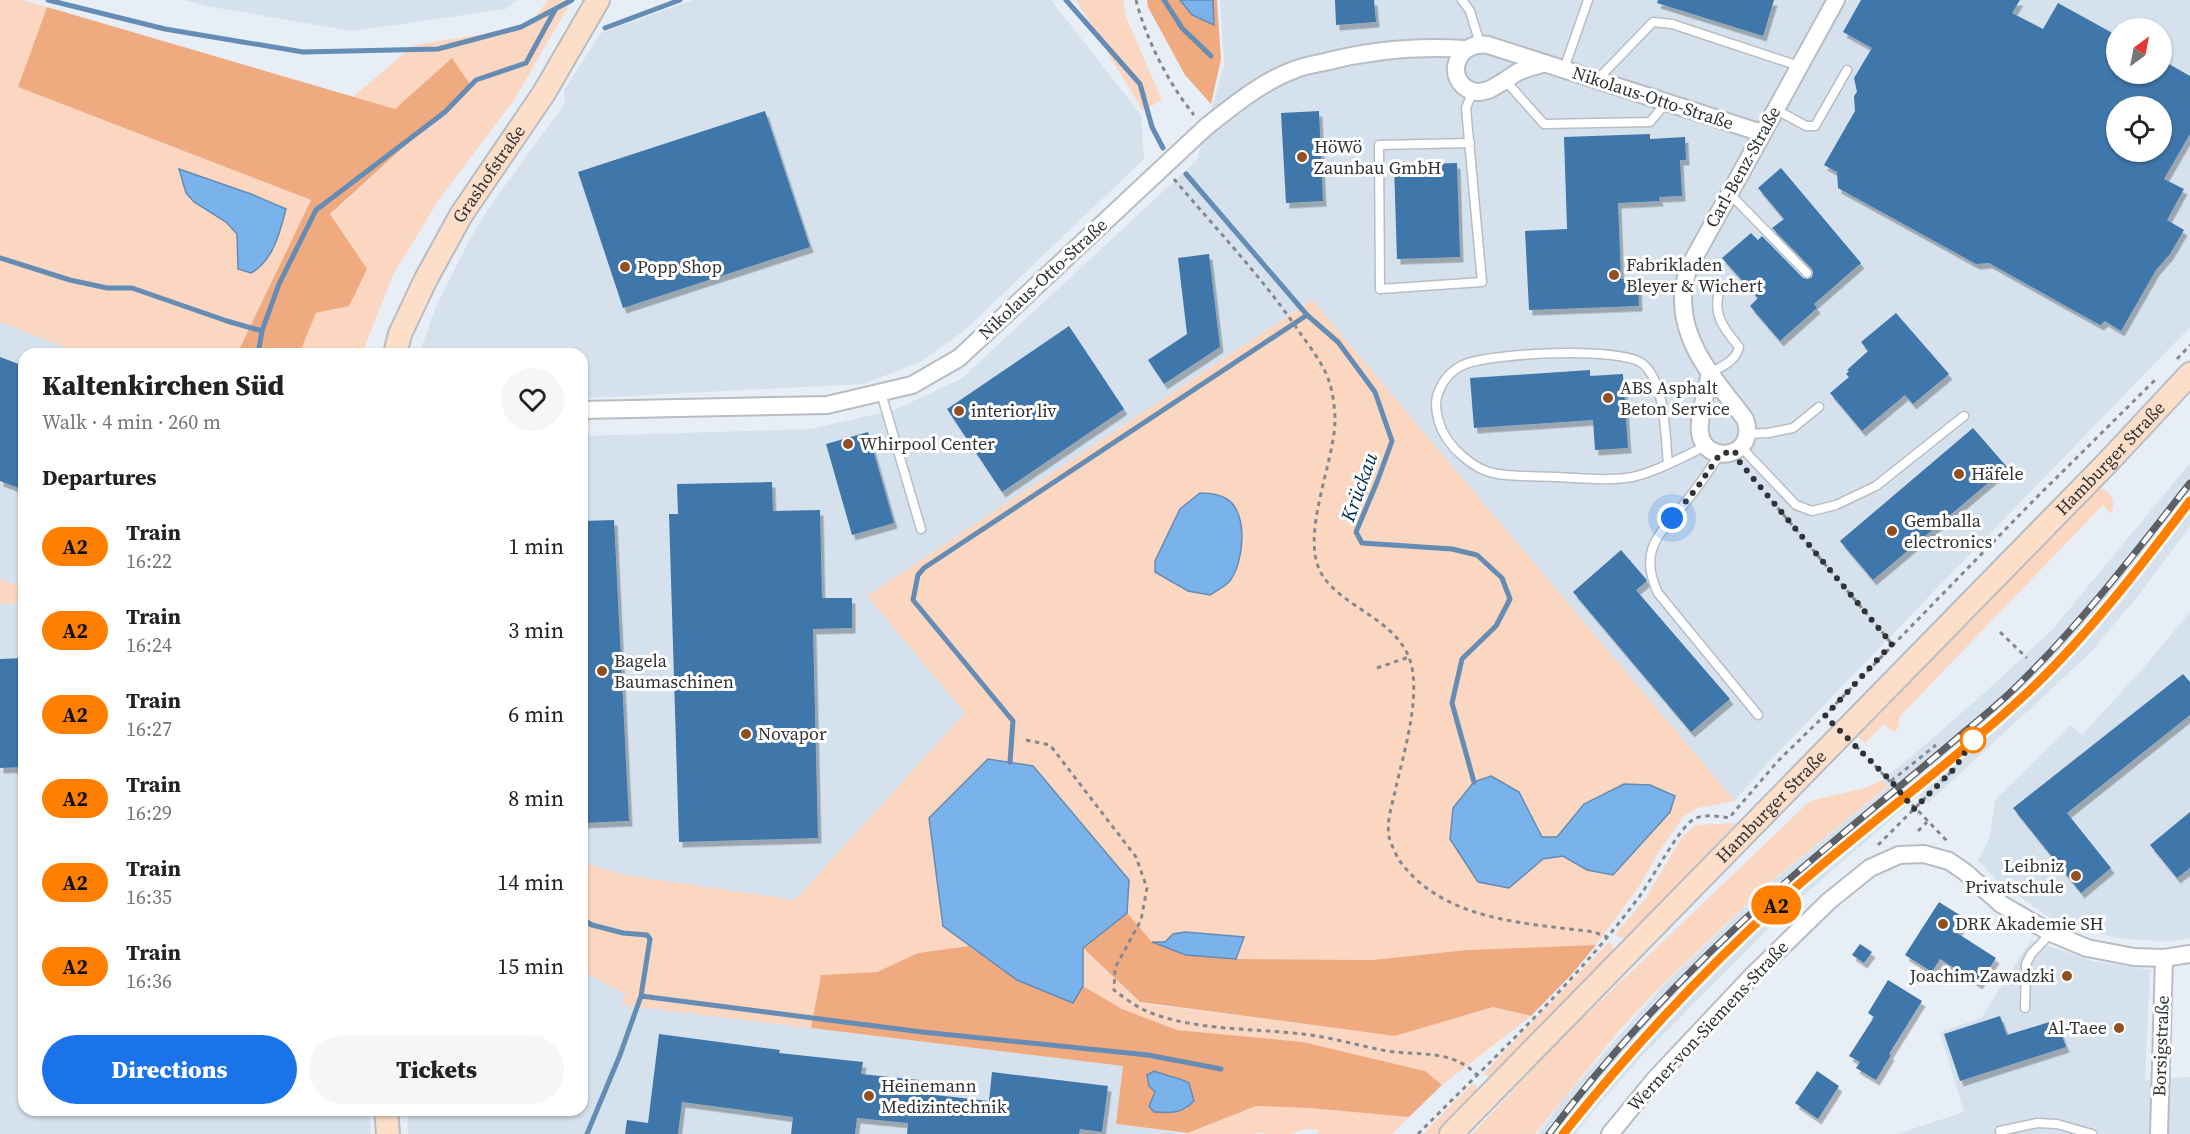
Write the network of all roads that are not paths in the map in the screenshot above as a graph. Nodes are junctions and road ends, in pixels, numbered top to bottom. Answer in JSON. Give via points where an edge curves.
{"nodes":[{"id":1,"x":598,"y":0,"type":"edge"},
{"id":2,"x":1462,"y":0,"type":"edge"},
{"id":3,"x":1588,"y":0,"type":"edge"},
{"id":4,"x":1836,"y":0,"type":"edge"},
{"id":5,"x":1473,"y":47,"type":"junction"},
{"id":6,"x":1545,"y":63,"type":"junction"},
{"id":7,"x":1799,"y":66,"type":"junction"},
{"id":8,"x":1564,"y":69,"type":"junction"},
{"id":9,"x":1848,"y":70,"type":"dead end"},
{"id":10,"x":1505,"y":80,"type":"junction"},
{"id":11,"x":1597,"y":80,"type":"junction"},
{"id":12,"x":1473,"y":91,"type":"junction"},
{"id":13,"x":1666,"y":103,"type":"junction"},
{"id":14,"x":1776,"y":109,"type":"junction"},
{"id":15,"x":1762,"y":133,"type":"junction"},
{"id":16,"x":1470,"y":143,"type":"junction"},
{"id":17,"x":1729,"y":192,"type":"junction"},
{"id":18,"x":1808,"y":273,"type":"dead end"},
{"id":19,"x":1721,"y":287,"type":"dead end"},
{"id":20,"x":396,"y":348,"type":"edge"},
{"id":21,"x":2180,"y":370,"type":"edge"},
{"id":22,"x":1710,"y":373,"type":"junction"},
{"id":23,"x":881,"y":393,"type":"junction"},
{"id":24,"x":1819,"y":407,"type":"dead end"},
{"id":25,"x":588,"y":410,"type":"edge"},
{"id":26,"x":1964,"y":416,"type":"dead end"},
{"id":27,"x":1744,"y":440,"type":"junction"},
{"id":28,"x":1713,"y":450,"type":"junction"},
{"id":29,"x":1668,"y":464,"type":"junction"},
{"id":30,"x":921,"y":529,"type":"dead end"},
{"id":31,"x":1758,"y":715,"type":"dead end"},
{"id":32,"x":2051,"y":933,"type":"junction"},
{"id":33,"x":2190,"y":954,"type":"edge"},
{"id":34,"x":2164,"y":958,"type":"junction"},
{"id":35,"x":2025,"y":1008,"type":"dead end"},
{"id":36,"x":387,"y":1116,"type":"edge"},
{"id":37,"x":2000,"y":1131,"type":"dead end"},
{"id":38,"x":387,"y":1134,"type":"edge"},
{"id":39,"x":1451,"y":1134,"type":"edge"},
{"id":40,"x":1610,"y":1134,"type":"edge"},
{"id":41,"x":2092,"y":1134,"type":"edge"},
{"id":42,"x":2158,"y":1134,"type":"edge"}],
"edges":[{"from":1,"to":20,"type":"main road","name":"Grashofstraße","via":[[544,93],[461,215],[417,297]]},
{"from":2,"to":5,"type":"lane","via":[[1470,11]]},
{"from":3,"to":8,"type":"lane"},
{"from":4,"to":7,"type":"street","name":"Carl-Benz-Straße"},
{"from":5,"to":6,"type":"street","name":"Nikolaus-Otto-Straße"},
{"from":5,"to":12,"type":"street","via":[[1457,62],[1456,70],[1462,84]]},
{"from":5,"to":23,"type":"street","name":"Nikolaus-Otto-Straße","via":[[1395,49],[1346,57],[1293,70],[1241,99],[1206,127],[959,358],[912,385]]},
{"from":6,"to":8,"type":"street","name":"Nikolaus-Otto-Straße"},
{"from":6,"to":10,"type":"street"},
{"from":7,"to":11,"type":"lane","via":[[1672,24],[1653,22]]},
{"from":7,"to":14,"type":"street","name":"Carl-Benz-Straße"},
{"from":8,"to":11,"type":"street","name":"Nikolaus-Otto-Straße"},
{"from":9,"to":14,"type":"lane","via":[[1815,126],[1806,126]]},
{"from":10,"to":12,"type":"street","via":[[1484,92]]},
{"from":10,"to":13,"type":"lane","via":[[1544,124],[1650,122]]},
{"from":11,"to":13,"type":"street","name":"Nikolaus-Otto-Straße"},
{"from":12,"to":16,"type":"lane","via":[[1466,108]]},
{"from":13,"to":15,"type":"street","name":"Nikolaus-Otto-Straße"},
{"from":14,"to":15,"type":"street","name":"Carl-Benz-Straße"},
{"from":15,"to":17,"type":"street","name":"Carl-Benz-Straße"},
{"from":16,"to":16,"type":"lane","via":[[1482,282],[1380,289],[1379,145]]},
{"from":17,"to":18,"type":"lane"},
{"from":17,"to":22,"type":"street","name":"Carl-Benz-Straße","via":[[1688,269],[1683,295],[1685,324],[1693,347]]},
{"from":19,"to":22,"type":"lane","via":[[1717,297],[1720,322],[1739,347],[1738,354]]},
{"from":21,"to":39,"type":"main road","name":"Hamburger Straße","via":[[2107,463]]},
{"from":22,"to":27,"type":"street","name":"Carl-Benz-Straße","via":[[1745,419]]},
{"from":22,"to":28,"type":"street","via":[[1700,432]]},
{"from":23,"to":25,"type":"street","name":"Nikolaus-Otto-Straße","via":[[827,405]]},
{"from":23,"to":30,"type":"lane"},
{"from":24,"to":27,"type":"lane","via":[[1793,428]]},
{"from":26,"to":27,"type":"lane","via":[[1876,486],[1836,505],[1812,511],[1796,505]]},
{"from":27,"to":28,"type":"street","via":[[1728,454]]},
{"from":28,"to":29,"type":"lane"},
{"from":28,"to":31,"type":"lane","via":[[1697,488],[1663,528],[1651,550],[1650,571],[1658,593]]},
{"from":29,"to":29,"type":"lane","via":[[1628,478],[1496,474],[1474,464],[1442,432],[1436,410],[1438,393],[1448,376],[1479,360],[1599,353],[1629,357],[1642,364],[1656,385]]},
{"from":32,"to":34,"type":"street","name":"Werner-von-Siemens-Straße","via":[[2087,948]]},
{"from":32,"to":35,"type":"lane","via":[[2026,964]]},
{"from":32,"to":40,"type":"street","name":"Werner-von-Siemens-Straße","via":[[2001,904],[1949,861],[1924,854],[1899,855],[1870,868],[1829,901],[1751,977],[1655,1079]]},
{"from":33,"to":34,"type":"street","name":"Werner-von-Siemens-Straße"},
{"from":34,"to":42,"type":"street","name":"Borsigstraße"},
{"from":36,"to":38,"type":"main road"},
{"from":37,"to":41,"type":"lane","via":[[2037,1123]]}]}
